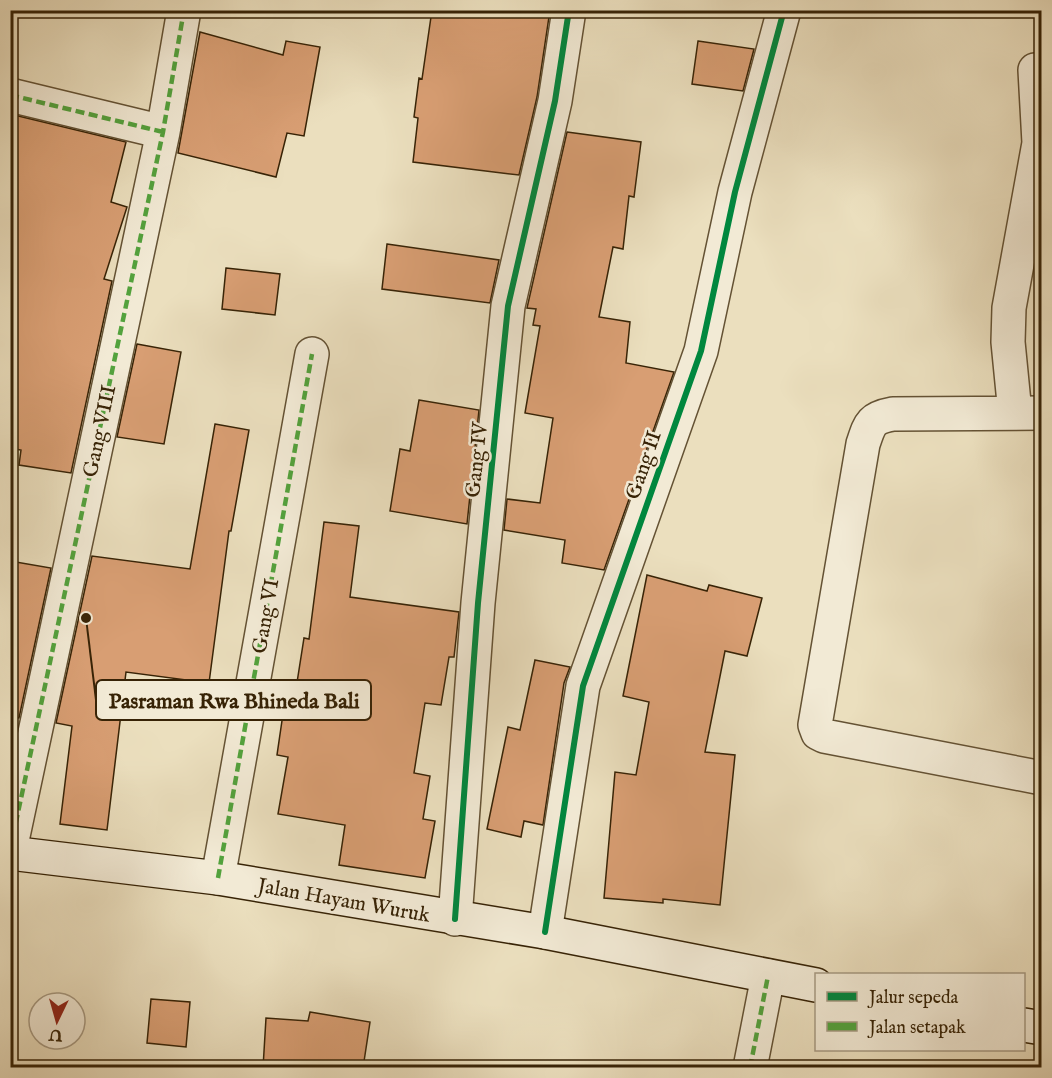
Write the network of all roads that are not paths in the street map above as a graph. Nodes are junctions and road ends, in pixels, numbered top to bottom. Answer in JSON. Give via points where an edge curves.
{"nodes":[{"id":1,"x":184,"y":10,"type":"edge"},
{"id":2,"x":569,"y":10,"type":"edge"},
{"id":3,"x":784,"y":10,"type":"edge"},
{"id":4,"x":1035,"y":70,"type":"dead end"},
{"id":5,"x":10,"y":95,"type":"edge"},
{"id":6,"x":163,"y":132,"type":"junction"},
{"id":7,"x":312,"y":354,"type":"dead end"},
{"id":8,"x":1028,"y":412,"type":"edge"},
{"id":9,"x":1041,"y":778,"type":"edge"},
{"id":10,"x":10,"y":852,"type":"edge"},
{"id":11,"x":218,"y":878,"type":"junction"},
{"id":12,"x":455,"y":919,"type":"junction"},
{"id":13,"x":545,"y":933,"type":"junction"},
{"id":14,"x":768,"y":976,"type":"junction"},
{"id":15,"x":815,"y":985,"type":"edge"},
{"id":16,"x":1025,"y":1025,"type":"edge"},
{"id":17,"x":1041,"y":1028,"type":"edge"},
{"id":18,"x":750,"y":1068,"type":"edge"}],
"edges":[{"from":1,"to":6,"type":"street","name":"Gang VIII"},
{"from":2,"to":12,"type":"street","name":"Gang IV","via":[[555,102],[508,306],[478,603]]},
{"from":3,"to":13,"type":"street","name":"Gang II","via":[[735,192],[701,351],[583,686]]},
{"from":4,"to":8,"type":"street","via":[[1039,143],[1009,308],[1008,342]]},
{"from":5,"to":6,"type":"street"},
{"from":6,"to":10,"type":"street","name":"Gang VIII"},
{"from":7,"to":11,"type":"street","name":"Gang VI"},
{"from":8,"to":9,"type":"street","via":[[893,414],[870,423],[863,444],[815,725],[824,736]]},
{"from":10,"to":11,"type":"street","name":"Jalan Hayam Wuruk"},
{"from":11,"to":12,"type":"street","name":"Jalan Hayam Wuruk"},
{"from":12,"to":13,"type":"street","name":"Jalan Hayam Wuruk"},
{"from":13,"to":14,"type":"street","name":"Jalan Hayam Wuruk"},
{"from":14,"to":15,"type":"street","name":"Jalan Hayam Wuruk"},
{"from":14,"to":18,"type":"street"},
{"from":16,"to":17,"type":"street"}]}
